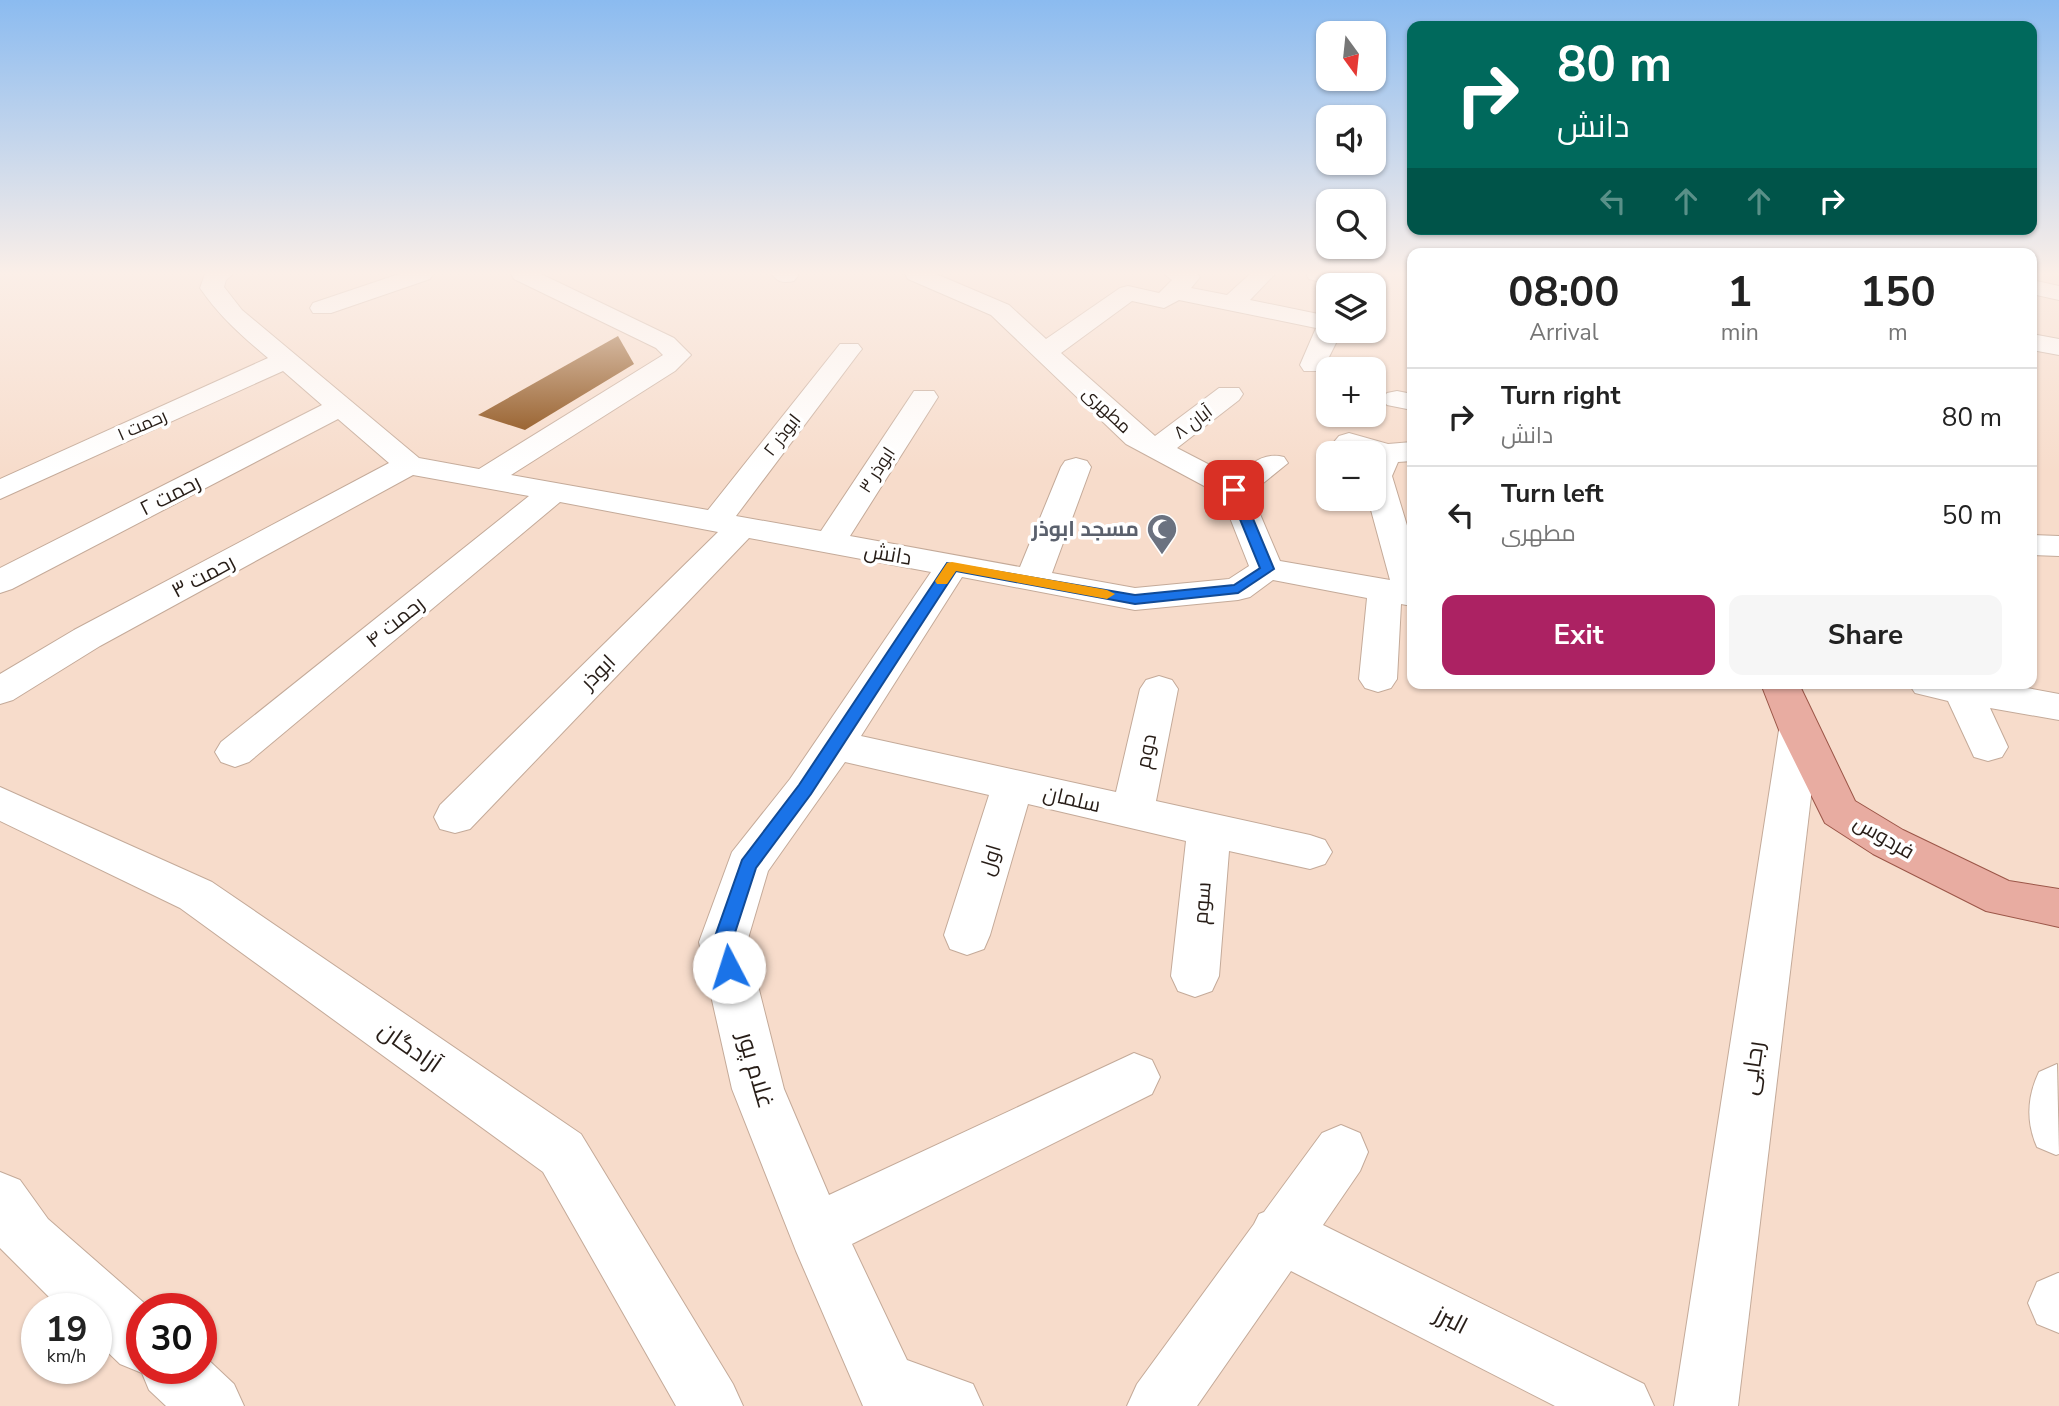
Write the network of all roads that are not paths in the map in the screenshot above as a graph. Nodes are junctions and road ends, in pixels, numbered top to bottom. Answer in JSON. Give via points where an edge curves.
{"nodes":[{"id":1,"x":263,"y":340,"type":"edge"},
{"id":2,"x":658,"y":340,"type":"edge"},
{"id":3,"x":1032,"y":340,"type":"edge"},
{"id":4,"x":1062,"y":340,"type":"edge"},
{"id":5,"x":1323,"y":343,"type":"edge"},
{"id":6,"x":2037,"y":343,"type":"edge"},
{"id":7,"x":2059,"y":348,"type":"edge"},
{"id":8,"x":849,"y":349,"type":"dead end"},
{"id":9,"x":1045,"y":352,"type":"junction"},
{"id":10,"x":285,"y":360,"type":"junction"},
{"id":11,"x":1313,"y":365,"type":"dead end"},
{"id":12,"x":1229,"y":394,"type":"dead end"},
{"id":13,"x":924,"y":397,"type":"dead end"},
{"id":14,"x":340,"y":407,"type":"junction"},
{"id":15,"x":1157,"y":449,"type":"junction"},
{"id":16,"x":1400,"y":450,"type":"edge"},
{"id":17,"x":1273,"y":464,"type":"dead end"},
{"id":18,"x":409,"y":465,"type":"junction"},
{"id":19,"x":1076,"y":467,"type":"dead end"},
{"id":20,"x":483,"y":479,"type":"junction"},
{"id":21,"x":0,"y":489,"type":"edge"},
{"id":22,"x":1234,"y":490,"type":"junction"},
{"id":23,"x":554,"y":492,"type":"junction"},
{"id":24,"x":728,"y":524,"type":"junction"},
{"id":25,"x":829,"y":543,"type":"junction"},
{"id":26,"x":2037,"y":545,"type":"edge"},
{"id":27,"x":2059,"y":546,"type":"edge"},
{"id":28,"x":952,"y":566,"type":"junction"},
{"id":29,"x":1267,"y":569,"type":"junction"},
{"id":30,"x":1032,"y":581,"type":"junction"},
{"id":31,"x":0,"y":582,"type":"edge"},
{"id":32,"x":1403,"y":593,"type":"edge"},
{"id":33,"x":1378,"y":679,"type":"dead end"},
{"id":34,"x":1159,"y":689,"type":"dead end"},
{"id":35,"x":1782,"y":689,"type":"edge"},
{"id":36,"x":1947,"y":689,"type":"edge"},
{"id":37,"x":1958,"y":689,"type":"edge"},
{"id":38,"x":0,"y":691,"type":"edge"},
{"id":39,"x":2059,"y":706,"type":"edge"},
{"id":40,"x":1799,"y":730,"type":"junction"},
{"id":41,"x":834,"y":746,"type":"junction"},
{"id":42,"x":1988,"y":747,"type":"dead end"},
{"id":43,"x":235,"y":752,"type":"dead end"},
{"id":44,"x":1013,"y":785,"type":"junction"},
{"id":45,"x":0,"y":803,"type":"edge"},
{"id":46,"x":1133,"y":812,"type":"junction"},
{"id":47,"x":455,"y":817,"type":"dead end"},
{"id":48,"x":1209,"y":829,"type":"junction"},
{"id":49,"x":1310,"y":852,"type":"dead end"},
{"id":50,"x":2059,"y":908,"type":"edge"},
{"id":51,"x":967,"y":935,"type":"dead end"},
{"id":52,"x":1195,"y":976,"type":"dead end"},
{"id":53,"x":1134,"y":1077,"type":"dead end"},
{"id":54,"x":1341,"y":1152,"type":"dead end"},
{"id":55,"x":816,"y":1231,"type":"junction"},
{"id":56,"x":9,"y":1233,"type":"edge"},
{"id":57,"x":1279,"y":1234,"type":"junction"},
{"id":58,"x":126,"y":1329,"type":"edge"},
{"id":59,"x":188,"y":1384,"type":"edge"},
{"id":60,"x":881,"y":1396,"type":"edge"},
{"id":61,"x":212,"y":1406,"type":"edge"},
{"id":62,"x":711,"y":1406,"type":"edge"},
{"id":63,"x":951,"y":1406,"type":"edge"},
{"id":64,"x":1159,"y":1406,"type":"edge"},
{"id":65,"x":1622,"y":1406,"type":"edge"},
{"id":66,"x":1706,"y":1406,"type":"edge"}],
"edges":[{"from":1,"to":10,"type":"street"},
{"from":2,"to":20,"type":"street","via":[[678,355]]},
{"from":3,"to":9,"type":"street","name":"مطهری"},
{"from":4,"to":9,"type":"street"},
{"from":5,"to":11,"type":"street"},
{"from":6,"to":7,"type":"street"},
{"from":8,"to":24,"type":"street","name":"ابوذر ۲"},
{"from":9,"to":15,"type":"street","name":"مطهری","via":[[1136,438]]},
{"from":10,"to":14,"type":"street"},
{"from":10,"to":21,"type":"street","name":"رحمت ۱"},
{"from":12,"to":15,"type":"street","name":"آبان ۸"},
{"from":13,"to":25,"type":"street","name":"ابوذر ۳"},
{"from":14,"to":18,"type":"street"},
{"from":14,"to":31,"type":"street","name":"رحمت ۲"},
{"from":15,"to":22,"type":"street","name":"مطهری"},
{"from":16,"to":32,"type":"street","via":[[1377,476]]},
{"from":17,"to":22,"type":"street"},
{"from":18,"to":20,"type":"street","name":"دانش"},
{"from":18,"to":38,"type":"street","name":"رحمت ۳","via":[[87,638]]},
{"from":19,"to":30,"type":"street"},
{"from":20,"to":23,"type":"street","name":"دانش"},
{"from":22,"to":29,"type":"street"},
{"from":23,"to":24,"type":"street","name":"دانش"},
{"from":23,"to":43,"type":"street","name":"رحمت ۴"},
{"from":24,"to":25,"type":"street","name":"دانش"},
{"from":24,"to":47,"type":"street","name":"ابوذر"},
{"from":25,"to":28,"type":"street","name":"دانش"},
{"from":26,"to":27,"type":"street"},
{"from":28,"to":30,"type":"street","name":"دانش"},
{"from":28,"to":41,"type":"street","name":"غلام پور"},
{"from":29,"to":30,"type":"street","name":"دانش","via":[[1238,589],[1135,599]]},
{"from":29,"to":32,"type":"street"},
{"from":32,"to":33,"type":"street"},
{"from":34,"to":46,"type":"street","name":"دوم"},
{"from":35,"to":40,"type":"main road","name":"فردوس"},
{"from":36,"to":42,"type":"street"},
{"from":37,"to":39,"type":"street"},
{"from":40,"to":50,"type":"main road","name":"فردوس","via":[[1840,812],[1888,842],[2002,898]]},
{"from":40,"to":66,"type":"street","name":"رجایی"},
{"from":41,"to":44,"type":"street","name":"سلمان"},
{"from":41,"to":55,"type":"street","name":"غلام پور","via":[[748,865],[723,942],[758,1089]]},
{"from":44,"to":46,"type":"street","name":"سلمان"},
{"from":44,"to":51,"type":"street","name":"اول"},
{"from":45,"to":62,"type":"street","name":"آزادگان","via":[[196,895],[562,1153]]},
{"from":46,"to":48,"type":"street","name":"سلمان"},
{"from":48,"to":49,"type":"street","name":"سلمان"},
{"from":48,"to":52,"type":"street","name":"سوم"},
{"from":53,"to":55,"type":"street"},
{"from":54,"to":57,"type":"street"},
{"from":55,"to":60,"type":"street","name":"غلام پور"},
{"from":56,"to":58,"type":"street"},
{"from":57,"to":64,"type":"street"},
{"from":57,"to":65,"type":"street","name":"البرز"},
{"from":59,"to":61,"type":"street"},
{"from":60,"to":63,"type":"street"}]}
